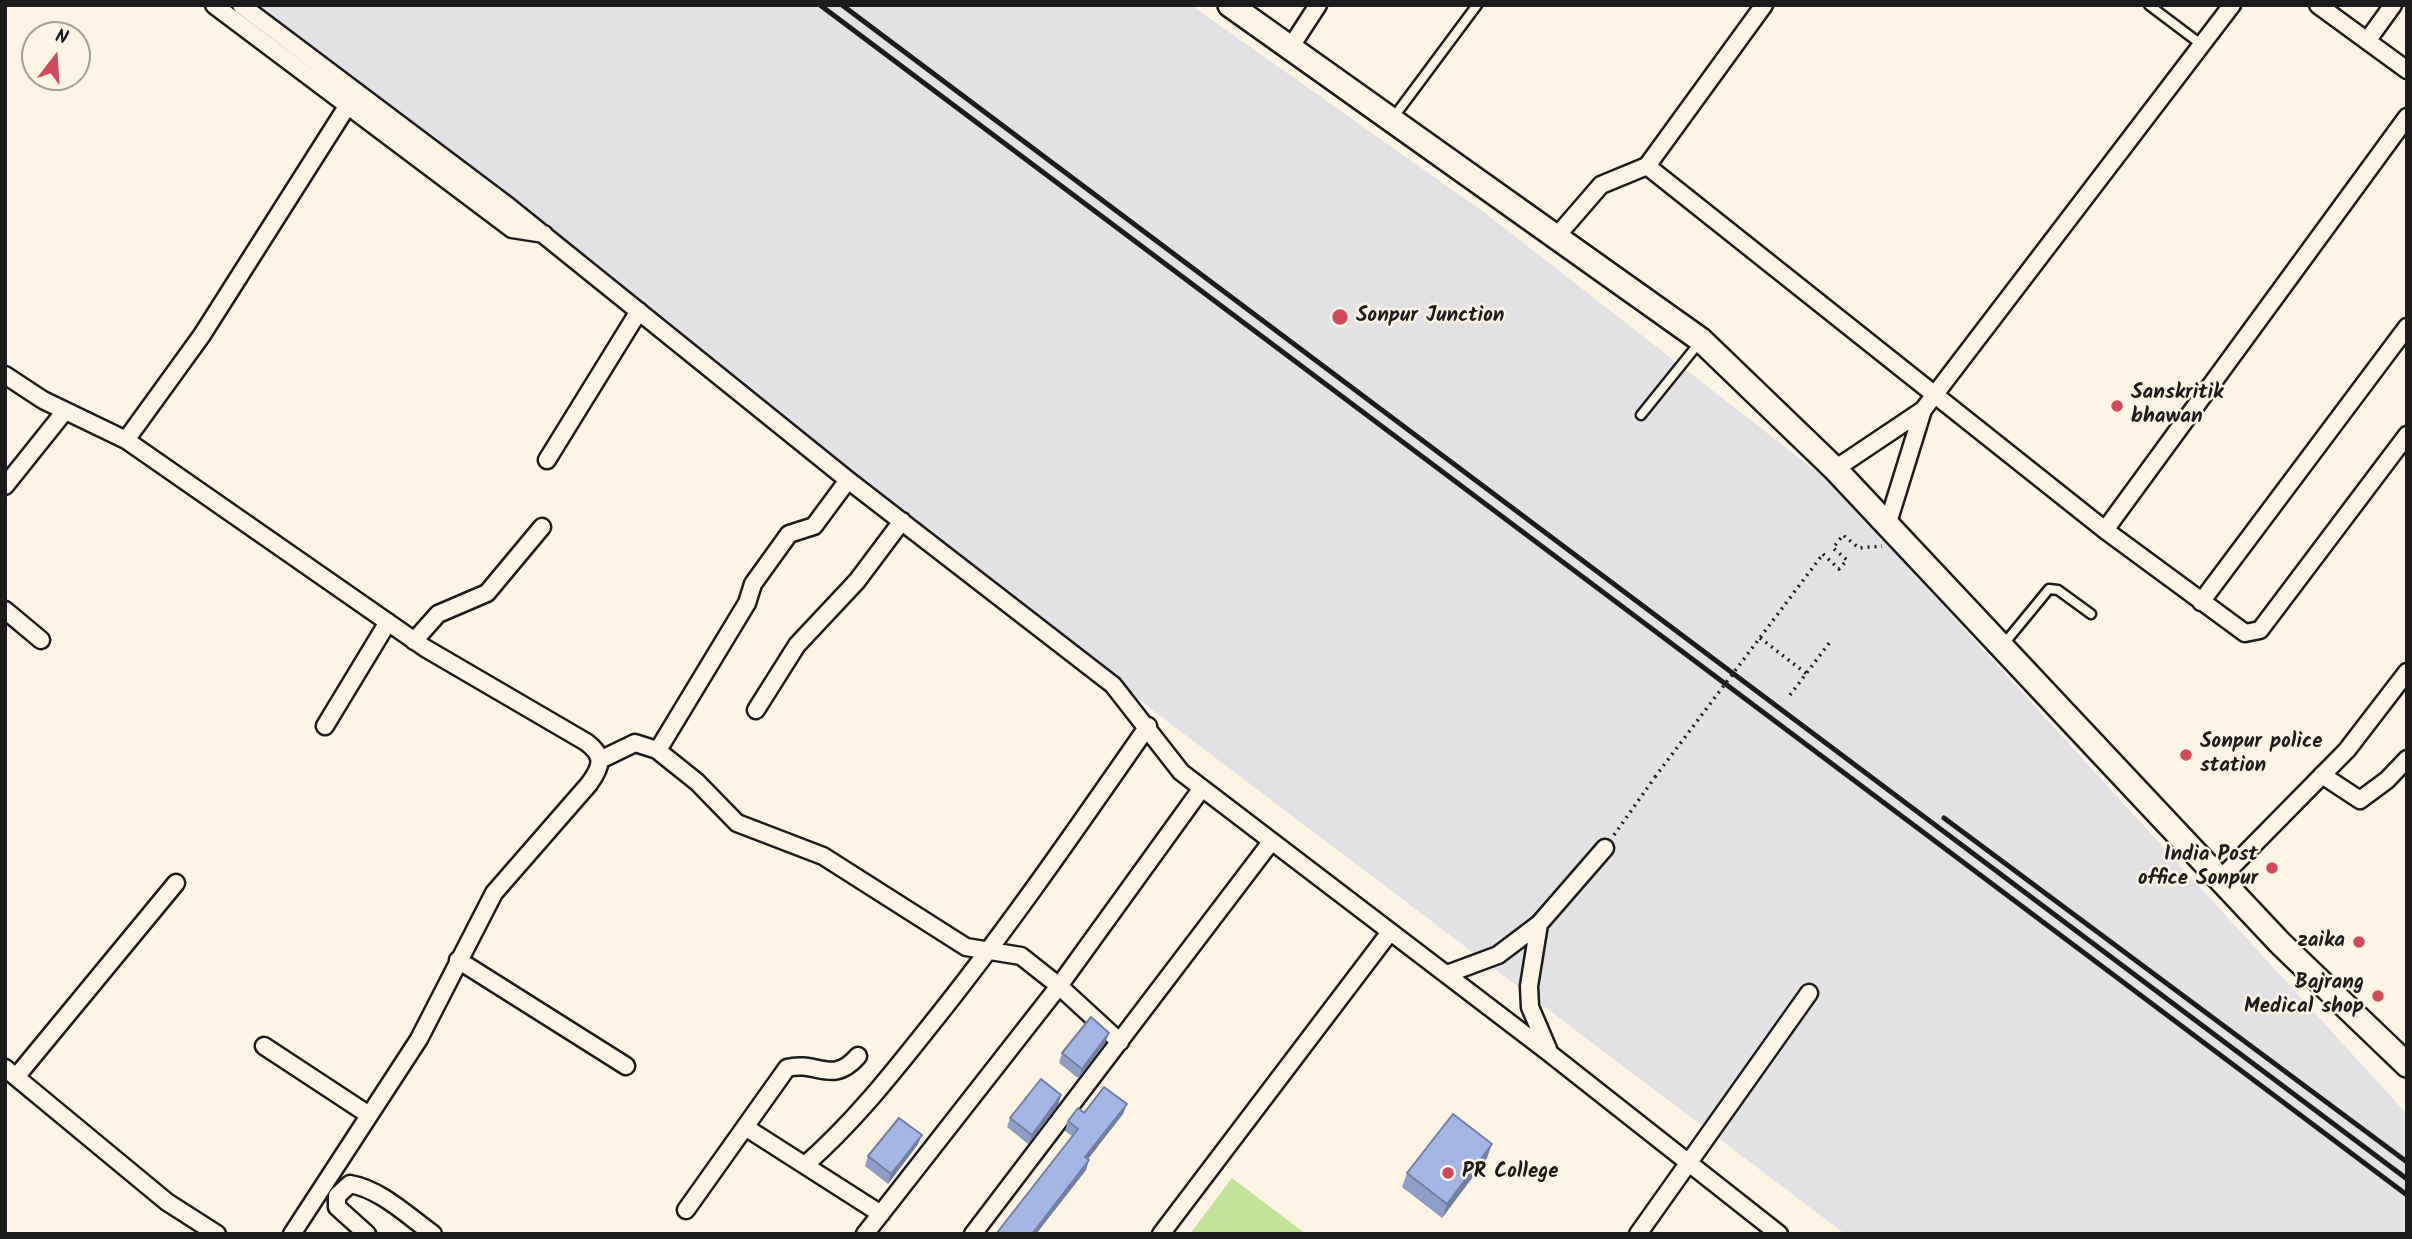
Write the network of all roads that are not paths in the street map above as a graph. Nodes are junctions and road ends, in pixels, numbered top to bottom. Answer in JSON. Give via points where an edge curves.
{"nodes":[{"id":1,"x":214,"y":5,"type":"edge"},
{"id":2,"x":241,"y":5,"type":"edge"},
{"id":3,"x":1230,"y":5,"type":"edge"},
{"id":4,"x":1318,"y":5,"type":"edge"},
{"id":5,"x":1477,"y":5,"type":"edge"},
{"id":6,"x":1764,"y":5,"type":"edge"},
{"id":7,"x":2149,"y":5,"type":"edge"},
{"id":8,"x":2232,"y":5,"type":"edge"},
{"id":9,"x":2318,"y":5,"type":"edge"},
{"id":10,"x":2393,"y":5,"type":"edge"},
{"id":11,"x":2367,"y":41,"type":"junction"},
{"id":12,"x":2202,"y":45,"type":"junction"},
{"id":13,"x":1290,"y":48,"type":"junction"},
{"id":14,"x":2407,"y":70,"type":"edge"},
{"id":15,"x":348,"y":105,"type":"junction"},
{"id":16,"x":2407,"y":117,"type":"edge"},
{"id":17,"x":1391,"y":120,"type":"junction"},
{"id":18,"x":1647,"y":166,"type":"junction"},
{"id":19,"x":544,"y":234,"type":"junction"},
{"id":20,"x":1556,"y":237,"type":"junction"},
{"id":21,"x":639,"y":311,"type":"junction"},
{"id":22,"x":2407,"y":327,"type":"edge"},
{"id":23,"x":1701,"y":340,"type":"junction"},
{"id":24,"x":5,"y":375,"type":"edge"},
{"id":25,"x":1935,"y":395,"type":"junction"},
{"id":26,"x":1923,"y":410,"type":"junction"},
{"id":27,"x":65,"y":411,"type":"junction"},
{"id":28,"x":1641,"y":415,"type":"dead end"},
{"id":29,"x":2407,"y":435,"type":"edge"},
{"id":30,"x":126,"y":440,"type":"junction"},
{"id":31,"x":547,"y":460,"type":"dead end"},
{"id":32,"x":1835,"y":468,"type":"junction"},
{"id":33,"x":848,"y":480,"type":"junction"},
{"id":34,"x":5,"y":486,"type":"edge"},
{"id":35,"x":901,"y":521,"type":"junction"},
{"id":36,"x":1887,"y":526,"type":"junction"},
{"id":37,"x":542,"y":527,"type":"dead end"},
{"id":38,"x":2105,"y":530,"type":"junction"},
{"id":39,"x":2201,"y":602,"type":"junction"},
{"id":40,"x":5,"y":610,"type":"edge"},
{"id":41,"x":2091,"y":614,"type":"dead end"},
{"id":42,"x":388,"y":622,"type":"junction"},
{"id":43,"x":41,"y":640,"type":"dead end"},
{"id":44,"x":414,"y":641,"type":"junction"},
{"id":45,"x":2001,"y":648,"type":"junction"},
{"id":46,"x":2407,"y":672,"type":"edge"},
{"id":47,"x":757,"y":710,"type":"dead end"},
{"id":48,"x":325,"y":726,"type":"dead end"},
{"id":49,"x":1148,"y":726,"type":"junction"},
{"id":50,"x":657,"y":750,"type":"junction"},
{"id":51,"x":602,"y":759,"type":"junction"},
{"id":52,"x":2407,"y":759,"type":"edge"},
{"id":53,"x":2322,"y":775,"type":"junction"},
{"id":54,"x":1202,"y":788,"type":"junction"},
{"id":55,"x":1271,"y":842,"type":"junction"},
{"id":56,"x":1605,"y":848,"type":"road end"},
{"id":57,"x":2220,"y":879,"type":"junction"},
{"id":58,"x":176,"y":883,"type":"dead end"},
{"id":59,"x":1539,"y":924,"type":"junction"},
{"id":60,"x":1390,"y":932,"type":"junction"},
{"id":61,"x":990,"y":951,"type":"junction"},
{"id":62,"x":458,"y":960,"type":"junction"},
{"id":63,"x":1447,"y":974,"type":"junction"},
{"id":64,"x":1059,"y":986,"type":"junction"},
{"id":65,"x":1809,"y":993,"type":"dead end"},
{"id":66,"x":1120,"y":1042,"type":"junction"},
{"id":67,"x":264,"y":1046,"type":"dead end"},
{"id":68,"x":1548,"y":1052,"type":"junction"},
{"id":69,"x":858,"y":1056,"type":"dead end"},
{"id":70,"x":2407,"y":1065,"type":"edge"},
{"id":71,"x":626,"y":1066,"type":"dead end"},
{"id":72,"x":11,"y":1072,"type":"edge"},
{"id":73,"x":369,"y":1115,"type":"junction"},
{"id":74,"x":745,"y":1127,"type":"junction"},
{"id":75,"x":1690,"y":1164,"type":"junction"},
{"id":76,"x":805,"y":1165,"type":"junction"},
{"id":77,"x":686,"y":1210,"type":"dead end"},
{"id":78,"x":881,"y":1214,"type":"junction"},
{"id":79,"x":1167,"y":1231,"type":"edge"},
{"id":80,"x":217,"y":1234,"type":"edge"},
{"id":81,"x":292,"y":1234,"type":"edge"},
{"id":82,"x":367,"y":1234,"type":"edge"},
{"id":83,"x":433,"y":1234,"type":"edge"},
{"id":84,"x":865,"y":1234,"type":"edge"},
{"id":85,"x":974,"y":1234,"type":"edge"},
{"id":86,"x":1638,"y":1234,"type":"edge"},
{"id":87,"x":1779,"y":1234,"type":"edge"}],
"edges":[{"from":1,"to":15,"type":"street"},
{"from":2,"to":19,"type":"street"},
{"from":3,"to":13,"type":"main road"},
{"from":4,"to":13,"type":"street"},
{"from":5,"to":17,"type":"lane"},
{"from":6,"to":18,"type":"street"},
{"from":7,"to":12,"type":"lane"},
{"from":8,"to":12,"type":"street"},
{"from":9,"to":11,"type":"street"},
{"from":10,"to":11,"type":"street"},
{"from":11,"to":14,"type":"street"},
{"from":12,"to":25,"type":"street"},
{"from":13,"to":17,"type":"main road"},
{"from":15,"to":19,"type":"street","via":[[512,229]]},
{"from":15,"to":30,"type":"street","via":[[216,313]]},
{"from":16,"to":38,"type":"street"},
{"from":17,"to":20,"type":"main road"},
{"from":18,"to":20,"type":"street","via":[[1601,186]]},
{"from":18,"to":25,"type":"street"},
{"from":19,"to":21,"type":"street"},
{"from":20,"to":23,"type":"main road"},
{"from":21,"to":31,"type":"street"},
{"from":21,"to":33,"type":"street"},
{"from":22,"to":39,"type":"street"},
{"from":23,"to":28,"type":"lane"},
{"from":23,"to":32,"type":"main road"},
{"from":24,"to":27,"type":"street"},
{"from":25,"to":26,"type":"street"},
{"from":25,"to":38,"type":"street"},
{"from":26,"to":32,"type":"street"},
{"from":26,"to":36,"type":"street"},
{"from":27,"to":30,"type":"street"},
{"from":27,"to":34,"type":"street"},
{"from":29,"to":39,"type":"street","via":[[2260,631],[2237,630]]},
{"from":30,"to":42,"type":"street"},
{"from":32,"to":36,"type":"main road"},
{"from":33,"to":35,"type":"street"},
{"from":33,"to":50,"type":"street","via":[[814,527],[789,534],[757,578],[747,603]]},
{"from":35,"to":47,"type":"street","via":[[857,581],[797,645]]},
{"from":35,"to":49,"type":"street","via":[[1113,685]]},
{"from":36,"to":45,"type":"main road"},
{"from":37,"to":44,"type":"street","via":[[487,593],[438,614]]},
{"from":38,"to":39,"type":"street"},
{"from":40,"to":43,"type":"street"},
{"from":41,"to":45,"type":"lane","via":[[2058,590],[2049,589]]},
{"from":42,"to":44,"type":"street"},
{"from":42,"to":48,"type":"street"},
{"from":44,"to":51,"type":"street","via":[[586,742]]},
{"from":45,"to":57,"type":"main road"},
{"from":46,"to":53,"type":"street"},
{"from":49,"to":54,"type":"street","via":[[1174,764]]},
{"from":49,"to":61,"type":"street"},
{"from":50,"to":51,"type":"street","via":[[635,743]]},
{"from":50,"to":61,"type":"street","via":[[737,823],[823,856],[966,947]]},
{"from":51,"to":62,"type":"street","via":[[589,784],[494,893]]},
{"from":52,"to":53,"type":"street","via":[[2360,800]]},
{"from":53,"to":57,"type":"street"},
{"from":54,"to":55,"type":"street"},
{"from":54,"to":64,"type":"street"},
{"from":55,"to":60,"type":"street"},
{"from":55,"to":66,"type":"street"},
{"from":56,"to":59,"type":"street"},
{"from":57,"to":70,"type":"main road"},
{"from":58,"to":72,"type":"street"},
{"from":59,"to":63,"type":"street","via":[[1497,955]]},
{"from":59,"to":68,"type":"street","via":[[1528,986],[1530,1007]]},
{"from":60,"to":63,"type":"street"},
{"from":60,"to":79,"type":"street"},
{"from":61,"to":64,"type":"street","via":[[1021,956]]},
{"from":61,"to":76,"type":"street","via":[[891,1075],[830,1144]]},
{"from":62,"to":71,"type":"street"},
{"from":62,"to":73,"type":"street","via":[[419,1039]]},
{"from":63,"to":68,"type":"street"},
{"from":64,"to":66,"type":"street"},
{"from":64,"to":78,"type":"street"},
{"from":65,"to":75,"type":"street"},
{"from":66,"to":85,"type":"street"},
{"from":67,"to":73,"type":"street"},
{"from":68,"to":75,"type":"street"},
{"from":69,"to":74,"type":"street","via":[[847,1069],[838,1071],[788,1068]]},
{"from":72,"to":80,"type":"street","via":[[167,1202]]},
{"from":73,"to":81,"type":"street"},
{"from":74,"to":76,"type":"street"},
{"from":74,"to":77,"type":"street"},
{"from":75,"to":86,"type":"street"},
{"from":75,"to":87,"type":"street"},
{"from":76,"to":78,"type":"street"},
{"from":78,"to":84,"type":"street"},
{"from":82,"to":83,"type":"street","via":[[337,1207],[337,1196],[350,1184],[363,1186]]}]}
